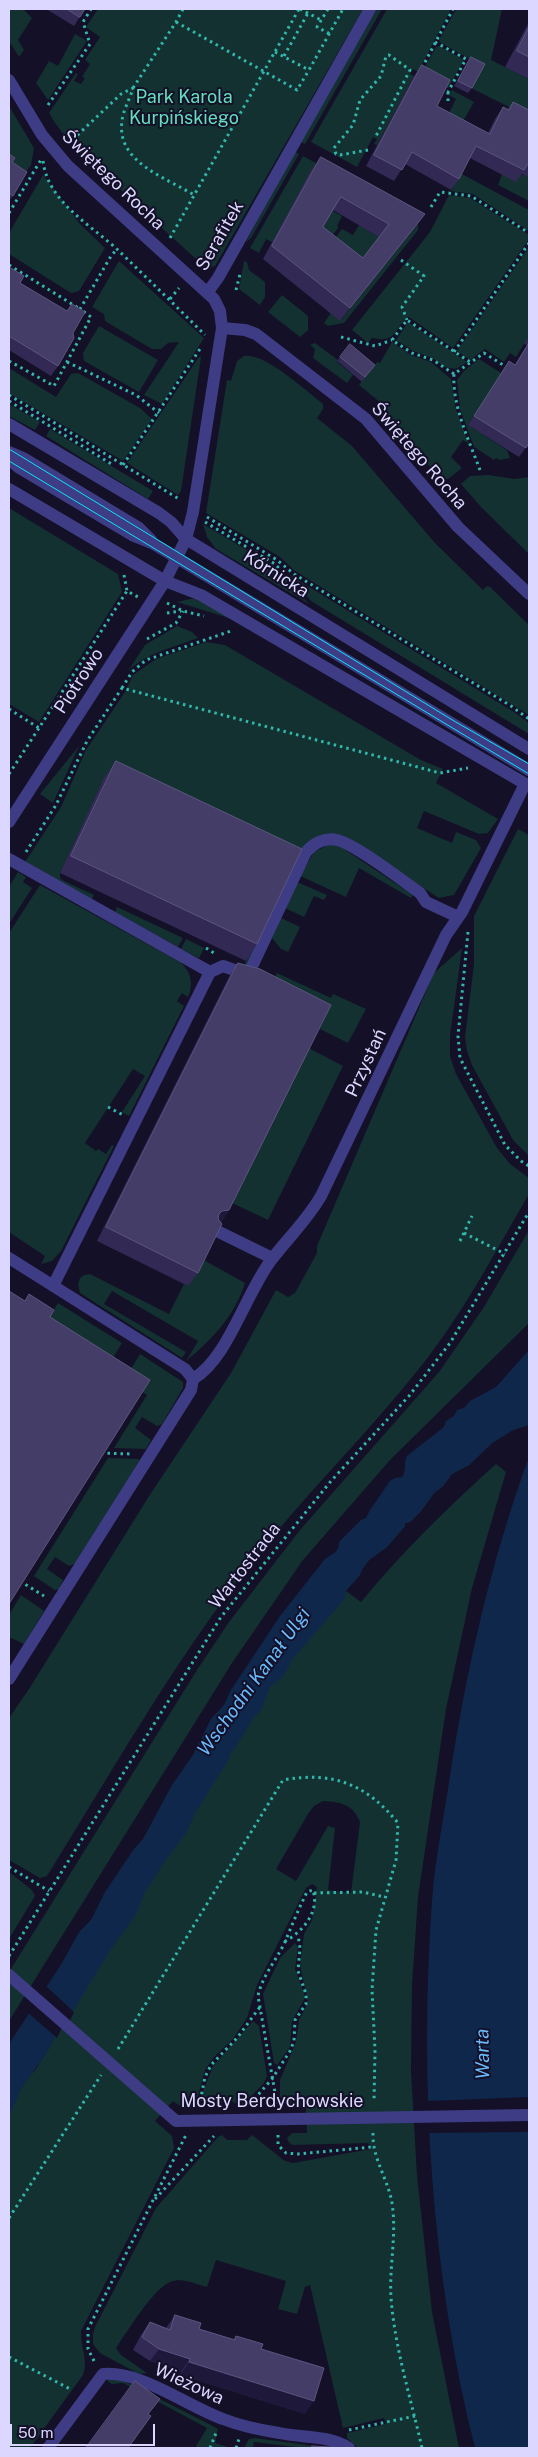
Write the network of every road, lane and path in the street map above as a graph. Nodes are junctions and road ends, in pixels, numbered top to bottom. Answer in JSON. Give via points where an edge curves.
{"nodes":[{"id":1,"x":91,"y":9,"type":"edge"},
{"id":2,"x":183,"y":9,"type":"edge"},
{"id":3,"x":300,"y":9,"type":"edge"},
{"id":4,"x":328,"y":9,"type":"edge"},
{"id":5,"x":344,"y":9,"type":"edge"},
{"id":6,"x":370,"y":9,"type":"edge"},
{"id":7,"x":453,"y":9,"type":"edge"},
{"id":8,"x":308,"y":13,"type":"junction"},
{"id":9,"x":321,"y":20,"type":"junction"},
{"id":10,"x":176,"y":22,"type":"junction"},
{"id":11,"x":330,"y":34,"type":"junction"},
{"id":12,"x":435,"y":42,"type":"junction"},
{"id":13,"x":275,"y":52,"type":"junction"},
{"id":14,"x":284,"y":57,"type":"junction"},
{"id":15,"x":309,"y":70,"type":"junction"},
{"id":16,"x":264,"y":71,"type":"junction"},
{"id":17,"x":418,"y":75,"type":"edge"},
{"id":18,"x":9,"y":80,"type":"edge"},
{"id":19,"x":133,"y":88,"type":"junction"},
{"id":20,"x":441,"y":88,"type":"edge"},
{"id":21,"x":448,"y":92,"type":"junction"},
{"id":22,"x":448,"y":101,"type":"dead end"},
{"id":23,"x":48,"y":105,"type":"dead end"},
{"id":24,"x":375,"y":138,"type":"dead end"},
{"id":25,"x":67,"y":144,"type":"dead end"},
{"id":26,"x":38,"y":149,"type":"dead end"},
{"id":27,"x":368,"y":150,"type":"dead end"},
{"id":28,"x":43,"y":157,"type":"junction"},
{"id":29,"x":194,"y":195,"type":"junction"},
{"id":30,"x":432,"y":207,"type":"dead end"},
{"id":31,"x":9,"y":213,"type":"edge"},
{"id":32,"x":529,"y":233,"type":"edge"},
{"id":33,"x":168,"y":240,"type":"dead end"},
{"id":34,"x":529,"y":243,"type":"edge"},
{"id":35,"x":117,"y":250,"type":"junction"},
{"id":36,"x":401,"y":260,"type":"edge"},
{"id":37,"x":9,"y":265,"type":"edge"},
{"id":38,"x":207,"y":292,"type":"junction"},
{"id":39,"x":80,"y":309,"type":"junction"},
{"id":40,"x":407,"y":320,"type":"junction"},
{"id":41,"x":222,"y":328,"type":"junction"},
{"id":42,"x":341,"y":337,"type":"dead end"},
{"id":43,"x":392,"y":340,"type":"junction"},
{"id":44,"x":454,"y":352,"type":"junction"},
{"id":45,"x":9,"y":361,"type":"edge"},
{"id":46,"x":67,"y":362,"type":"junction"},
{"id":47,"x":470,"y":362,"type":"junction"},
{"id":48,"x":517,"y":373,"type":"edge"},
{"id":49,"x":454,"y":374,"type":"junction"},
{"id":50,"x":9,"y":396,"type":"edge"},
{"id":51,"x":9,"y":401,"type":"edge"},
{"id":52,"x":159,"y":413,"type":"junction"},
{"id":53,"x":49,"y":420,"type":"junction"},
{"id":54,"x":9,"y":424,"type":"edge"},
{"id":55,"x":46,"y":425,"type":"junction"},
{"id":56,"x":9,"y":452,"type":"edge"},
{"id":57,"x":9,"y":459,"type":"edge"},
{"id":58,"x":124,"y":465,"type":"junction"},
{"id":59,"x":480,"y":470,"type":"dead end"},
{"id":60,"x":9,"y":489,"type":"edge"},
{"id":61,"x":180,"y":500,"type":"dead end"},
{"id":62,"x":178,"y":504,"type":"dead end"},
{"id":63,"x":206,"y":517,"type":"dead end"},
{"id":64,"x":186,"y":539,"type":"junction"},
{"id":65,"x":154,"y":544,"type":"junction"},
{"id":66,"x":177,"y":558,"type":"junction"},
{"id":67,"x":124,"y":572,"type":"dead end"},
{"id":68,"x":165,"y":581,"type":"junction"},
{"id":69,"x":127,"y":591,"type":"junction"},
{"id":70,"x":529,"y":594,"type":"edge"},
{"id":71,"x":140,"y":598,"type":"dead end"},
{"id":72,"x":167,"y":612,"type":"dead end"},
{"id":73,"x":238,"y":629,"type":"dead end"},
{"id":74,"x":119,"y":652,"type":"junction"},
{"id":75,"x":122,"y":688,"type":"junction"},
{"id":76,"x":9,"y":709,"type":"edge"},
{"id":77,"x":529,"y":719,"type":"edge"},
{"id":78,"x":39,"y":728,"type":"junction"},
{"id":79,"x":529,"y":749,"type":"edge"},
{"id":80,"x":470,"y":768,"type":"dead end"},
{"id":81,"x":529,"y":770,"type":"edge"},
{"id":82,"x":9,"y":774,"type":"edge"},
{"id":83,"x":527,"y":785,"type":"edge"},
{"id":84,"x":9,"y":822,"type":"edge"},
{"id":85,"x":14,"y":862,"type":"edge"},
{"id":86,"x":460,"y":914,"type":"junction"},
{"id":87,"x":210,"y":972,"type":"junction"},
{"id":88,"x":529,"y":1166,"type":"edge"},
{"id":89,"x":529,"y":1212,"type":"edge"},
{"id":90,"x":472,"y":1216,"type":"dead end"},
{"id":91,"x":217,"y":1231,"type":"edge"},
{"id":92,"x":464,"y":1233,"type":"junction"},
{"id":93,"x":460,"y":1241,"type":"dead end"},
{"id":94,"x":505,"y":1254,"type":"junction"},
{"id":95,"x":9,"y":1258,"type":"edge"},
{"id":96,"x":272,"y":1258,"type":"junction"},
{"id":97,"x":53,"y":1286,"type":"junction"},
{"id":98,"x":193,"y":1379,"type":"junction"},
{"id":99,"x":105,"y":1444,"type":"edge"},
{"id":100,"x":100,"y":1453,"type":"junction"},
{"id":101,"x":140,"y":1454,"type":"dead end"},
{"id":102,"x":95,"y":1461,"type":"edge"},
{"id":103,"x":25,"y":1573,"type":"edge"},
{"id":104,"x":14,"y":1578,"type":"edge"},
{"id":105,"x":20,"y":1581,"type":"junction"},
{"id":106,"x":16,"y":1587,"type":"edge"},
{"id":107,"x":34,"y":1590,"type":"dead end"},
{"id":108,"x":9,"y":1680,"type":"edge"},
{"id":109,"x":9,"y":1867,"type":"edge"},
{"id":110,"x":49,"y":1891,"type":"junction"},
{"id":111,"x":314,"y":1894,"type":"junction"},
{"id":112,"x":384,"y":1897,"type":"junction"},
{"id":113,"x":298,"y":1935,"type":"junction"},
{"id":114,"x":284,"y":1942,"type":"junction"},
{"id":115,"x":9,"y":1956,"type":"edge"},
{"id":116,"x":9,"y":1975,"type":"edge"},
{"id":117,"x":260,"y":2008,"type":"junction"},
{"id":118,"x":114,"y":2055,"type":"dead end"},
{"id":119,"x":103,"y":2072,"type":"dead end"},
{"id":120,"x":272,"y":2079,"type":"junction"},
{"id":121,"x":249,"y":2105,"type":"dead end"},
{"id":122,"x":373,"y":2108,"type":"dead end"},
{"id":123,"x":529,"y":2115,"type":"edge"},
{"id":124,"x":281,"y":2120,"type":"junction"},
{"id":125,"x":193,"y":2121,"type":"junction"},
{"id":126,"x":227,"y":2121,"type":"junction"},
{"id":127,"x":373,"y":2128,"type":"dead end"},
{"id":128,"x":372,"y":2147,"type":"junction"},
{"id":129,"x":152,"y":2203,"type":"junction"},
{"id":130,"x":9,"y":2218,"type":"edge"},
{"id":131,"x":9,"y":2357,"type":"edge"},
{"id":132,"x":103,"y":2374,"type":"junction"},
{"id":133,"x":86,"y":2397,"type":"junction"},
{"id":134,"x":415,"y":2416,"type":"junction"},
{"id":135,"x":346,"y":2430,"type":"dead end"},
{"id":136,"x":48,"y":2448,"type":"edge"},
{"id":137,"x":349,"y":2448,"type":"edge"},
{"id":138,"x":422,"y":2448,"type":"edge"}],
"edges":[{"from":1,"to":23,"type":"path","via":[[83,22],[90,44]]},
{"from":2,"to":10,"type":"path"},
{"from":3,"to":8,"type":"path"},
{"from":3,"to":13,"type":"path"},
{"from":4,"to":9,"type":"path"},
{"from":5,"to":11,"type":"path"},
{"from":6,"to":38,"type":"street","name":"Serafitek","via":[[218,278]]},
{"from":7,"to":12,"type":"path"},
{"from":8,"to":9,"type":"path"},
{"from":8,"to":14,"type":"path"},
{"from":9,"to":11,"type":"path","via":[[317,27]]},
{"from":10,"to":16,"type":"path"},
{"from":10,"to":19,"type":"path"},
{"from":11,"to":15,"type":"path"},
{"from":12,"to":17,"type":"path"},
{"from":12,"to":21,"type":"path","via":[[466,59]]},
{"from":13,"to":14,"type":"path"},
{"from":13,"to":16,"type":"path"},
{"from":14,"to":15,"type":"path"},
{"from":15,"to":16,"type":"path","via":[[297,90]]},
{"from":16,"to":29,"type":"path"},
{"from":18,"to":38,"type":"street","name":"Świętego Rocha","via":[[42,135],[68,166]]},
{"from":19,"to":25,"type":"path","via":[[121,94]]},
{"from":19,"to":29,"type":"path","via":[[122,119],[125,148],[132,158]]},
{"from":20,"to":21,"type":"path"},
{"from":21,"to":22,"type":"path"},
{"from":24,"to":27,"type":"path","via":[[410,70],[389,55],[381,76],[360,100],[353,125],[334,148],[336,154]]},
{"from":26,"to":28,"type":"path"},
{"from":28,"to":31,"type":"path"},
{"from":28,"to":35,"type":"path","via":[[45,174],[59,196],[80,220]]},
{"from":29,"to":33,"type":"path"},
{"from":30,"to":32,"type":"path","via":[[440,192],[471,196]]},
{"from":34,"to":44,"type":"path"},
{"from":35,"to":39,"type":"path"},
{"from":35,"to":52,"type":"path","via":[[208,338]]},
{"from":36,"to":40,"type":"path","via":[[424,276],[402,307]]},
{"from":37,"to":39,"type":"path"},
{"from":38,"to":41,"type":"street","name":"Serafitek","via":[[218,306]]},
{"from":39,"to":46,"type":"path","via":[[91,317]]},
{"from":40,"to":43,"type":"path"},
{"from":40,"to":44,"type":"path"},
{"from":41,"to":64,"type":"street","name":"Serafitek","via":[[197,490]]},
{"from":41,"to":70,"type":"street","name":"Świętego Rocha","via":[[256,334],[348,404],[381,436],[458,527]]},
{"from":42,"to":43,"type":"path","via":[[375,346]]},
{"from":43,"to":49,"type":"path"},
{"from":44,"to":47,"type":"path"},
{"from":45,"to":46,"type":"path","via":[[54,386]]},
{"from":46,"to":52,"type":"path","via":[[136,395]]},
{"from":47,"to":48,"type":"path","via":[[484,353]]},
{"from":47,"to":49,"type":"path"},
{"from":49,"to":59,"type":"path","via":[[458,409]]},
{"from":50,"to":53,"type":"path"},
{"from":51,"to":55,"type":"path"},
{"from":52,"to":58,"type":"path"},
{"from":53,"to":55,"type":"path"},
{"from":53,"to":58,"type":"path"},
{"from":54,"to":64,"type":"street","name":"Kórnicka","via":[[159,513]]},
{"from":55,"to":62,"type":"path"},
{"from":56,"to":65,"type":"street","via":[[139,528]]},
{"from":57,"to":65,"type":"street","via":[[134,536]]},
{"from":58,"to":61,"type":"path"},
{"from":60,"to":68,"type":"street"},
{"from":63,"to":77,"type":"path"},
{"from":64,"to":66,"type":"street","name":"Serafitek"},
{"from":64,"to":79,"type":"street","name":"Kórnicka"},
{"from":65,"to":66,"type":"street"},
{"from":66,"to":68,"type":"street","name":"Piotrowo"},
{"from":66,"to":81,"type":"street"},
{"from":67,"to":69,"type":"path"},
{"from":68,"to":74,"type":"street","name":"Piotrowo"},
{"from":68,"to":83,"type":"street","via":[[201,595]]},
{"from":69,"to":71,"type":"path"},
{"from":69,"to":78,"type":"path"},
{"from":72,"to":74,"type":"path","via":[[182,611],[176,623],[164,631]]},
{"from":73,"to":75,"type":"path","via":[[146,660],[132,672]]},
{"from":74,"to":84,"type":"street","name":"Piotrowo"},
{"from":75,"to":80,"type":"path","via":[[440,773]]},
{"from":75,"to":85,"type":"path","via":[[87,741],[56,805]]},
{"from":76,"to":78,"type":"path"},
{"from":78,"to":82,"type":"path"},
{"from":83,"to":86,"type":"street","name":"Przystań"},
{"from":85,"to":87,"type":"street"},
{"from":86,"to":87,"type":"street","via":[[426,902],[420,893],[344,842],[328,839],[312,845],[306,852],[248,976],[224,966]]},
{"from":86,"to":88,"type":"path","via":[[468,929],[458,1036],[460,1058],[506,1145]]},
{"from":86,"to":96,"type":"street","name":"Przystań","via":[[446,935],[322,1196],[309,1217]]},
{"from":87,"to":97,"type":"street"},
{"from":89,"to":94,"type":"path","name":"Wartostrada"},
{"from":90,"to":92,"type":"path"},
{"from":91,"to":96,"type":"street"},
{"from":92,"to":93,"type":"path"},
{"from":92,"to":94,"type":"path"},
{"from":94,"to":110,"type":"path","name":"Wartostrada","via":[[450,1344],[409,1396],[331,1481],[221,1617]]},
{"from":95,"to":97,"type":"street"},
{"from":96,"to":98,"type":"street","name":"Przystań","via":[[222,1346],[205,1372]]},
{"from":97,"to":98,"type":"street","via":[[185,1369]]},
{"from":98,"to":108,"type":"street","via":[[191,1390],[152,1454]]},
{"from":99,"to":100,"type":"path"},
{"from":100,"to":101,"type":"path"},
{"from":100,"to":102,"type":"path"},
{"from":103,"to":105,"type":"path"},
{"from":104,"to":105,"type":"path"},
{"from":105,"to":106,"type":"path"},
{"from":105,"to":107,"type":"path"},
{"from":109,"to":110,"type":"path"},
{"from":110,"to":115,"type":"path","name":"Wartostrada"},
{"from":111,"to":112,"type":"path","via":[[363,1892]]},
{"from":111,"to":113,"type":"path","via":[[310,1918]]},
{"from":111,"to":114,"type":"path","via":[[310,1890],[307,1892]]},
{"from":112,"to":118,"type":"path","via":[[396,1860],[398,1823],[382,1804],[361,1788],[329,1778],[283,1780]]},
{"from":112,"to":122,"type":"path","via":[[376,1930],[372,1990]]},
{"from":113,"to":114,"type":"path"},
{"from":113,"to":120,"type":"path","via":[[298,1971],[306,2004],[295,2020],[292,2046]]},
{"from":114,"to":117,"type":"path","via":[[260,1987]]},
{"from":116,"to":125,"type":"street","name":"Mosty Berdychowskie","via":[[176,2121]]},
{"from":117,"to":120,"type":"path"},
{"from":117,"to":125,"type":"path","via":[[211,2065]]},
{"from":119,"to":130,"type":"path"},
{"from":120,"to":121,"type":"path"},
{"from":120,"to":124,"type":"path"},
{"from":123,"to":124,"type":"street","name":"Mosty Berdychowskie"},
{"from":124,"to":126,"type":"street","name":"Mosty Berdychowskie"},
{"from":124,"to":128,"type":"path","via":[[278,2145],[286,2153]]},
{"from":125,"to":126,"type":"street","name":"Mosty Berdychowskie"},
{"from":125,"to":129,"type":"path"},
{"from":126,"to":129,"type":"path"},
{"from":127,"to":128,"type":"path"},
{"from":128,"to":134,"type":"path","via":[[392,2201],[395,2234],[391,2299]]},
{"from":129,"to":132,"type":"path","via":[[88,2329],[88,2348]]},
{"from":131,"to":133,"type":"path"},
{"from":132,"to":133,"type":"street"},
{"from":132,"to":137,"type":"street","name":"Wieżowa","via":[[129,2375],[196,2408],[242,2425],[327,2440]]},
{"from":133,"to":136,"type":"street"},
{"from":134,"to":135,"type":"path"},
{"from":134,"to":138,"type":"path"}]}
